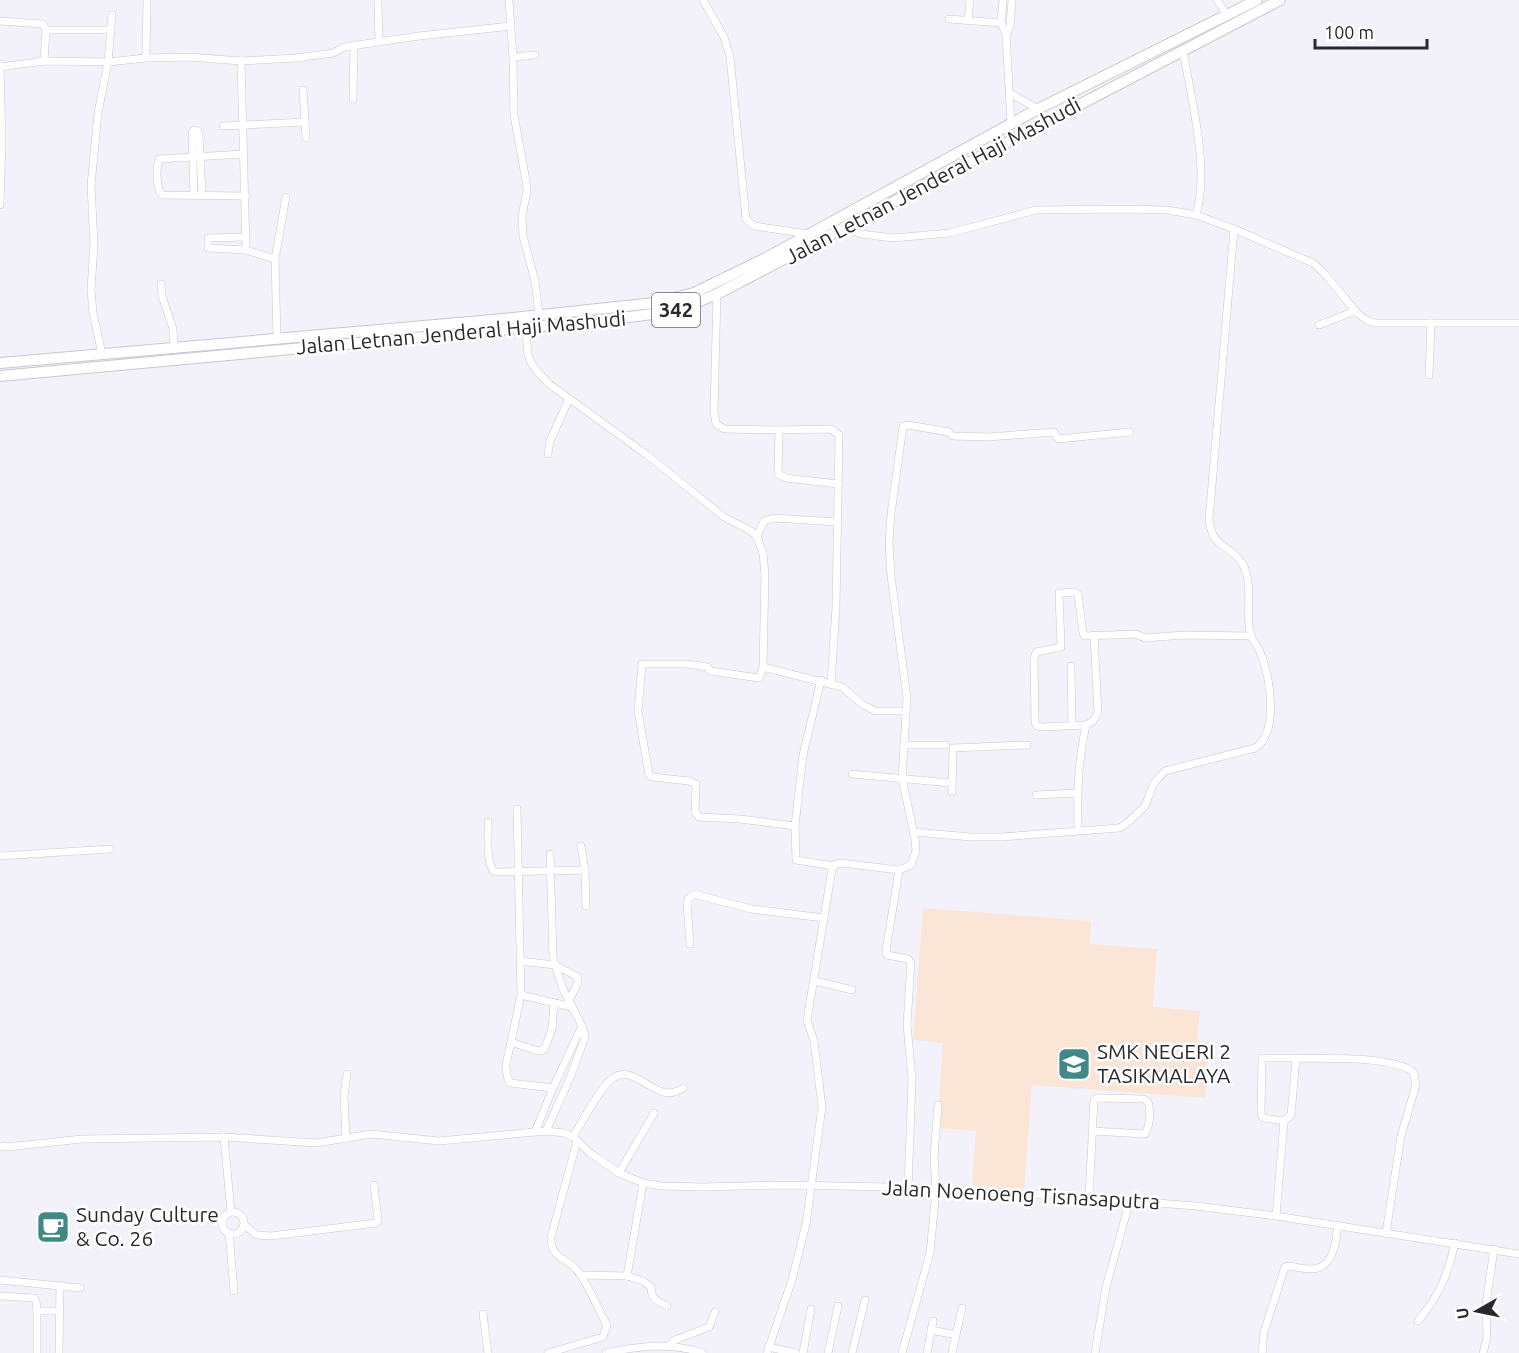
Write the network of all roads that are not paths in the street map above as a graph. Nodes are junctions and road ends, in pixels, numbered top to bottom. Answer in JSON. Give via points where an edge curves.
{"nodes":[{"id":1,"x":147,"y":0,"type":"edge"},
{"id":2,"x":378,"y":0,"type":"edge"},
{"id":3,"x":509,"y":0,"type":"edge"},
{"id":4,"x":703,"y":0,"type":"edge"},
{"id":5,"x":970,"y":0,"type":"edge"},
{"id":6,"x":1003,"y":0,"type":"edge"},
{"id":7,"x":1012,"y":0,"type":"edge"},
{"id":8,"x":1217,"y":0,"type":"edge"},
{"id":9,"x":1257,"y":0,"type":"edge"},
{"id":10,"x":1280,"y":0,"type":"edge"},
{"id":11,"x":112,"y":15,"type":"dead end"},
{"id":12,"x":1227,"y":15,"type":"junction"},
{"id":13,"x":949,"y":19,"type":"dead end"},
{"id":14,"x":968,"y":20,"type":"junction"},
{"id":15,"x":0,"y":21,"type":"edge"},
{"id":16,"x":1001,"y":23,"type":"junction"},
{"id":17,"x":511,"y":27,"type":"junction"},
{"id":18,"x":46,"y":30,"type":"junction"},
{"id":19,"x":111,"y":30,"type":"junction"},
{"id":20,"x":1006,"y":34,"type":"junction"},
{"id":21,"x":379,"y":42,"type":"junction"},
{"id":22,"x":354,"y":45,"type":"junction"},
{"id":23,"x":1183,"y":50,"type":"junction"},
{"id":24,"x":535,"y":55,"type":"dead end"},
{"id":25,"x":513,"y":57,"type":"junction"},
{"id":26,"x":146,"y":58,"type":"junction"},
{"id":27,"x":45,"y":61,"type":"junction"},
{"id":28,"x":241,"y":61,"type":"junction"},
{"id":29,"x":108,"y":62,"type":"junction"},
{"id":30,"x":0,"y":65,"type":"edge"},
{"id":31,"x":303,"y":90,"type":"dead end"},
{"id":32,"x":1010,"y":93,"type":"junction"},
{"id":33,"x":354,"y":99,"type":"dead end"},
{"id":34,"x":1038,"y":109,"type":"junction"},
{"id":35,"x":305,"y":122,"type":"junction"},
{"id":36,"x":1011,"y":124,"type":"junction"},
{"id":37,"x":244,"y":125,"type":"junction"},
{"id":38,"x":223,"y":126,"type":"dead end"},
{"id":39,"x":306,"y":138,"type":"dead end"},
{"id":40,"x":1,"y":144,"type":"edge"},
{"id":41,"x":244,"y":154,"type":"junction"},
{"id":42,"x":198,"y":157,"type":"junction"},
{"id":43,"x":198,"y":196,"type":"junction"},
{"id":44,"x":246,"y":196,"type":"junction"},
{"id":45,"x":286,"y":197,"type":"dead end"},
{"id":46,"x":0,"y":205,"type":"edge"},
{"id":47,"x":1196,"y":215,"type":"junction"},
{"id":48,"x":846,"y":225,"type":"junction"},
{"id":49,"x":1234,"y":229,"type":"junction"},
{"id":50,"x":808,"y":234,"type":"junction"},
{"id":51,"x":246,"y":237,"type":"junction"},
{"id":52,"x":246,"y":250,"type":"junction"},
{"id":53,"x":275,"y":259,"type":"junction"},
{"id":54,"x":161,"y":284,"type":"dead end"},
{"id":55,"x":717,"y":294,"type":"junction"},
{"id":56,"x":595,"y":309,"type":"junction"},
{"id":57,"x":1355,"y":311,"type":"junction"},
{"id":58,"x":538,"y":314,"type":"junction"},
{"id":59,"x":596,"y":321,"type":"junction"},
{"id":60,"x":1431,"y":323,"type":"junction"},
{"id":61,"x":1519,"y":323,"type":"edge"},
{"id":62,"x":1319,"y":325,"type":"dead end"},
{"id":63,"x":526,"y":327,"type":"junction"},
{"id":64,"x":277,"y":338,"type":"junction"},
{"id":65,"x":174,"y":347,"type":"junction"},
{"id":66,"x":102,"y":354,"type":"junction"},
{"id":67,"x":0,"y":363,"type":"edge"},
{"id":68,"x":1429,"y":375,"type":"dead end"},
{"id":69,"x":0,"y":376,"type":"edge"},
{"id":70,"x":569,"y":399,"type":"junction"},
{"id":71,"x":779,"y":430,"type":"junction"},
{"id":72,"x":1130,"y":432,"type":"dead end"},
{"id":73,"x":548,"y":454,"type":"dead end"},
{"id":74,"x":838,"y":484,"type":"junction"},
{"id":75,"x":837,"y":522,"type":"junction"},
{"id":76,"x":757,"y":537,"type":"junction"},
{"id":77,"x":1094,"y":635,"type":"junction"},
{"id":78,"x":1251,"y":636,"type":"junction"},
{"id":79,"x":1071,"y":666,"type":"dead end"},
{"id":80,"x":763,"y":667,"type":"junction"},
{"id":81,"x":821,"y":681,"type":"junction"},
{"id":82,"x":831,"y":683,"type":"junction"},
{"id":83,"x":906,"y":711,"type":"junction"},
{"id":84,"x":1086,"y":725,"type":"junction"},
{"id":85,"x":1072,"y":726,"type":"junction"},
{"id":86,"x":904,"y":745,"type":"junction"},
{"id":87,"x":946,"y":745,"type":"dead end"},
{"id":88,"x":1027,"y":745,"type":"dead end"},
{"id":89,"x":852,"y":774,"type":"dead end"},
{"id":90,"x":902,"y":778,"type":"junction"},
{"id":91,"x":951,"y":783,"type":"junction"},
{"id":92,"x":952,"y":792,"type":"dead end"},
{"id":93,"x":1077,"y":793,"type":"junction"},
{"id":94,"x":1036,"y":795,"type":"dead end"},
{"id":95,"x":517,"y":809,"type":"dead end"},
{"id":96,"x":488,"y":822,"type":"dead end"},
{"id":97,"x":795,"y":826,"type":"junction"},
{"id":98,"x":1078,"y":830,"type":"junction"},
{"id":99,"x":913,"y":832,"type":"junction"},
{"id":100,"x":581,"y":846,"type":"dead end"},
{"id":101,"x":110,"y":849,"type":"dead end"},
{"id":102,"x":550,"y":854,"type":"dead end"},
{"id":103,"x":0,"y":856,"type":"edge"},
{"id":104,"x":834,"y":866,"type":"junction"},
{"id":105,"x":585,"y":870,"type":"junction"},
{"id":106,"x":899,"y":870,"type":"junction"},
{"id":107,"x":551,"y":871,"type":"junction"},
{"id":108,"x":518,"y":873,"type":"junction"},
{"id":109,"x":586,"y":906,"type":"dead end"},
{"id":110,"x":824,"y":918,"type":"junction"},
{"id":111,"x":690,"y":944,"type":"dead end"},
{"id":112,"x":520,"y":961,"type":"junction"},
{"id":113,"x":555,"y":965,"type":"junction"},
{"id":114,"x":814,"y":981,"type":"junction"},
{"id":115,"x":852,"y":990,"type":"dead end"},
{"id":116,"x":521,"y":995,"type":"junction"},
{"id":117,"x":554,"y":1003,"type":"junction"},
{"id":118,"x":570,"y":1004,"type":"junction"},
{"id":119,"x":582,"y":1026,"type":"junction"},
{"id":120,"x":511,"y":1042,"type":"junction"},
{"id":121,"x":568,"y":1056,"type":"junction"},
{"id":122,"x":1296,"y":1058,"type":"junction"},
{"id":123,"x":578,"y":1060,"type":"junction"},
{"id":124,"x":346,"y":1074,"type":"dead end"},
{"id":125,"x":560,"y":1074,"type":"junction"},
{"id":126,"x":570,"y":1078,"type":"junction"},
{"id":127,"x":553,"y":1088,"type":"junction"},
{"id":128,"x":683,"y":1088,"type":"dead end"},
{"id":129,"x":938,"y":1105,"type":"dead end"},
{"id":130,"x":654,"y":1113,"type":"dead end"},
{"id":131,"x":1284,"y":1121,"type":"junction"},
{"id":132,"x":546,"y":1131,"type":"junction"},
{"id":133,"x":1092,"y":1131,"type":"junction"},
{"id":134,"x":535,"y":1132,"type":"junction"},
{"id":135,"x":224,"y":1137,"type":"junction"},
{"id":136,"x":346,"y":1138,"type":"junction"},
{"id":137,"x":575,"y":1139,"type":"junction"},
{"id":138,"x":0,"y":1146,"type":"edge"},
{"id":139,"x":619,"y":1173,"type":"junction"},
{"id":140,"x":643,"y":1183,"type":"junction"},
{"id":141,"x":374,"y":1185,"type":"dead end"},
{"id":142,"x":812,"y":1185,"type":"junction"},
{"id":143,"x":908,"y":1188,"type":"junction"},
{"id":144,"x":936,"y":1190,"type":"junction"},
{"id":145,"x":1089,"y":1197,"type":"junction"},
{"id":146,"x":1130,"y":1200,"type":"junction"},
{"id":147,"x":231,"y":1212,"type":"junction"},
{"id":148,"x":1276,"y":1216,"type":"junction"},
{"id":149,"x":244,"y":1225,"type":"junction"},
{"id":150,"x":1338,"y":1225,"type":"junction"},
{"id":151,"x":229,"y":1233,"type":"junction"},
{"id":152,"x":1386,"y":1233,"type":"junction"},
{"id":153,"x":1455,"y":1243,"type":"junction"},
{"id":154,"x":1494,"y":1249,"type":"junction"},
{"id":155,"x":1519,"y":1254,"type":"edge"},
{"id":156,"x":581,"y":1275,"type":"junction"},
{"id":157,"x":627,"y":1276,"type":"junction"},
{"id":158,"x":0,"y":1280,"type":"edge"},
{"id":159,"x":60,"y":1285,"type":"junction"},
{"id":160,"x":80,"y":1288,"type":"dead end"},
{"id":161,"x":234,"y":1292,"type":"dead end"},
{"id":162,"x":0,"y":1296,"type":"edge"},
{"id":163,"x":865,"y":1300,"type":"dead end"},
{"id":164,"x":667,"y":1306,"type":"dead end"},
{"id":165,"x":838,"y":1306,"type":"dead end"},
{"id":166,"x":962,"y":1308,"type":"dead end"},
{"id":167,"x":812,"y":1309,"type":"dead end"},
{"id":168,"x":37,"y":1311,"type":"junction"},
{"id":169,"x":60,"y":1311,"type":"junction"},
{"id":170,"x":715,"y":1312,"type":"dead end"},
{"id":171,"x":483,"y":1314,"type":"dead end"},
{"id":172,"x":933,"y":1321,"type":"dead end"},
{"id":173,"x":1418,"y":1322,"type":"dead end"},
{"id":174,"x":931,"y":1330,"type":"junction"},
{"id":175,"x":956,"y":1335,"type":"junction"},
{"id":176,"x":668,"y":1346,"type":"junction"},
{"id":177,"x":767,"y":1350,"type":"edge"},
{"id":178,"x":37,"y":1353,"type":"edge"},
{"id":179,"x":59,"y":1353,"type":"edge"},
{"id":180,"x":488,"y":1353,"type":"edge"},
{"id":181,"x":548,"y":1353,"type":"edge"},
{"id":182,"x":606,"y":1353,"type":"edge"},
{"id":183,"x":703,"y":1353,"type":"edge"},
{"id":184,"x":796,"y":1353,"type":"edge"},
{"id":185,"x":803,"y":1353,"type":"edge"},
{"id":186,"x":828,"y":1353,"type":"edge"},
{"id":187,"x":852,"y":1353,"type":"edge"},
{"id":188,"x":903,"y":1353,"type":"edge"},
{"id":189,"x":927,"y":1353,"type":"edge"},
{"id":190,"x":952,"y":1353,"type":"edge"},
{"id":191,"x":1095,"y":1353,"type":"edge"},
{"id":192,"x":1262,"y":1353,"type":"edge"},
{"id":193,"x":1482,"y":1353,"type":"edge"}],
"edges":[{"from":1,"to":26,"type":"street"},
{"from":2,"to":21,"type":"street"},
{"from":3,"to":17,"type":"street"},
{"from":4,"to":50,"type":"street","via":[[730,57],[746,219],[754,226]]},
{"from":5,"to":14,"type":"street"},
{"from":6,"to":16,"type":"street"},
{"from":7,"to":20,"type":"street"},
{"from":8,"to":12,"type":"street"},
{"from":9,"to":12,"type":"main road","name":"Jalan Letnan Jenderal Haji Mashudi","number":"342"},
{"from":10,"to":23,"type":"main road","name":"Jalan Letnan Jenderal Haji Mashudi","number":"342"},
{"from":11,"to":19,"type":"street"},
{"from":12,"to":34,"type":"main road","name":"Jalan Letnan Jenderal Haji Mashudi","number":"342"},
{"from":13,"to":14,"type":"street"},
{"from":14,"to":16,"type":"street"},
{"from":15,"to":18,"type":"street","via":[[43,24]]},
{"from":16,"to":20,"type":"street"},
{"from":17,"to":21,"type":"street"},
{"from":17,"to":25,"type":"street"},
{"from":18,"to":19,"type":"street"},
{"from":18,"to":27,"type":"street"},
{"from":19,"to":29,"type":"street"},
{"from":20,"to":32,"type":"street"},
{"from":21,"to":22,"type":"street"},
{"from":22,"to":28,"type":"street","via":[[322,55]]},
{"from":22,"to":33,"type":"street"},
{"from":23,"to":47,"type":"street","via":[[1201,180]]},
{"from":23,"to":48,"type":"main road","name":"Jalan Letnan Jenderal Haji Mashudi","number":"342"},
{"from":24,"to":25,"type":"street"},
{"from":25,"to":58,"type":"street","via":[[514,114],[527,191],[523,236],[535,281]]},
{"from":26,"to":28,"type":"street"},
{"from":26,"to":29,"type":"street"},
{"from":27,"to":29,"type":"street"},
{"from":27,"to":30,"type":"street"},
{"from":28,"to":37,"type":"street"},
{"from":29,"to":66,"type":"street","via":[[98,112],[91,185],[91,290]]},
{"from":30,"to":40,"type":"street"},
{"from":31,"to":35,"type":"street"},
{"from":32,"to":34,"type":"street"},
{"from":32,"to":36,"type":"street"},
{"from":34,"to":36,"type":"main road","name":"Jalan Letnan Jenderal Haji Mashudi","number":"342"},
{"from":35,"to":37,"type":"street"},
{"from":35,"to":39,"type":"street"},
{"from":36,"to":50,"type":"main road","name":"Jalan Letnan Jenderal Haji Mashudi","number":"342"},
{"from":37,"to":38,"type":"street"},
{"from":37,"to":41,"type":"street"},
{"from":40,"to":46,"type":"street"},
{"from":41,"to":42,"type":"street"},
{"from":41,"to":44,"type":"street"},
{"from":42,"to":43,"type":"street"},
{"from":42,"to":43,"type":"street","via":[[159,159],[157,165],[160,194]]},
{"from":43,"to":44,"type":"street"},
{"from":44,"to":51,"type":"street"},
{"from":45,"to":53,"type":"street"},
{"from":47,"to":48,"type":"street","via":[[1167,210],[1036,210],[950,233],[893,238],[861,234]]},
{"from":47,"to":49,"type":"street"},
{"from":48,"to":55,"type":"main road","name":"Jalan Letnan Jenderal Haji Mashudi","number":"342"},
{"from":49,"to":57,"type":"street","via":[[1319,267]]},
{"from":49,"to":78,"type":"street","via":[[1209,520],[1215,538],[1244,568]]},
{"from":50,"to":56,"type":"main road","name":"Jalan Letnan Jenderal Haji Mashudi","number":"342","via":[[694,293],[654,303]]},
{"from":51,"to":52,"type":"street"},
{"from":51,"to":52,"type":"street","via":[[208,238],[207,242],[208,248]]},
{"from":52,"to":53,"type":"street"},
{"from":53,"to":64,"type":"street"},
{"from":54,"to":65,"type":"street"},
{"from":55,"to":59,"type":"main road","name":"Jalan Letnan Jenderal Haji Mashudi","number":"342","via":[[661,313]]},
{"from":55,"to":71,"type":"street","via":[[716,424],[724,429]]},
{"from":56,"to":58,"type":"main road","name":"Jalan Letnan Jenderal Haji Mashudi","number":"342"},
{"from":56,"to":59,"type":"main road"},
{"from":57,"to":60,"type":"street","via":[[1375,323]]},
{"from":57,"to":62,"type":"street"},
{"from":58,"to":64,"type":"main road","name":"Jalan Letnan Jenderal Haji Mashudi","number":"342"},
{"from":59,"to":63,"type":"main road","name":"Jalan Letnan Jenderal Haji Mashudi","number":"342"},
{"from":60,"to":61,"type":"street"},
{"from":60,"to":68,"type":"street"},
{"from":63,"to":69,"type":"main road","name":"Jalan Letnan Jenderal Haji Mashudi","number":"342"},
{"from":63,"to":70,"type":"street","via":[[526,352],[532,366]]},
{"from":64,"to":65,"type":"main road","name":"Jalan Letnan Jenderal Haji Mashudi","number":"342"},
{"from":65,"to":66,"type":"main road","name":"Jalan Letnan Jenderal Haji Mashudi","number":"342"},
{"from":66,"to":67,"type":"main road","name":"Jalan Letnan Jenderal Haji Mashudi","number":"342"},
{"from":70,"to":73,"type":"street"},
{"from":70,"to":76,"type":"street","via":[[724,517]]},
{"from":71,"to":74,"type":"street","via":[[778,474]]},
{"from":71,"to":74,"type":"street","via":[[837,432]]},
{"from":72,"to":83,"type":"street","via":[[1058,439],[1054,432],[952,436],[949,432],[903,426],[889,542]]},
{"from":74,"to":75,"type":"street"},
{"from":75,"to":76,"type":"street","via":[[774,518],[764,521]]},
{"from":75,"to":82,"type":"street","via":[[837,607]]},
{"from":76,"to":80,"type":"street","via":[[764,553]]},
{"from":77,"to":78,"type":"street"},
{"from":77,"to":84,"type":"street","via":[[1098,713]]},
{"from":77,"to":85,"type":"street","via":[[1084,634],[1078,594],[1059,593],[1062,645],[1035,653],[1034,717],[1037,726]]},
{"from":78,"to":98,"type":"street","via":[[1262,655],[1271,709],[1263,742],[1255,748],[1165,771],[1154,783],[1145,806],[1126,824],[1119,828]]},
{"from":79,"to":85,"type":"street"},
{"from":80,"to":81,"type":"street"},
{"from":80,"to":97,"type":"street","via":[[759,678],[686,664],[642,664],[638,711],[647,770],[652,777],[696,784],[697,816]]},
{"from":81,"to":82,"type":"street"},
{"from":81,"to":97,"type":"street","via":[[803,755]]},
{"from":82,"to":83,"type":"street","via":[[842,687],[868,709]]},
{"from":83,"to":86,"type":"street"},
{"from":84,"to":85,"type":"street"},
{"from":84,"to":93,"type":"street"},
{"from":86,"to":87,"type":"street"},
{"from":86,"to":90,"type":"street"},
{"from":88,"to":91,"type":"street","via":[[953,748]]},
{"from":89,"to":90,"type":"street"},
{"from":90,"to":91,"type":"street"},
{"from":90,"to":99,"type":"street"},
{"from":91,"to":92,"type":"street"},
{"from":93,"to":94,"type":"street"},
{"from":93,"to":98,"type":"street"},
{"from":95,"to":108,"type":"street"},
{"from":96,"to":108,"type":"street","via":[[490,868],[498,873]]},
{"from":97,"to":104,"type":"street","via":[[796,860]]},
{"from":98,"to":99,"type":"street","via":[[1001,837]]},
{"from":99,"to":106,"type":"street","via":[[914,859],[911,865]]},
{"from":100,"to":105,"type":"street"},
{"from":101,"to":103,"type":"street"},
{"from":102,"to":107,"type":"street"},
{"from":104,"to":106,"type":"street","via":[[849,863]]},
{"from":104,"to":110,"type":"street"},
{"from":105,"to":107,"type":"street"},
{"from":105,"to":109,"type":"street"},
{"from":106,"to":143,"type":"street","via":[[886,951],[891,957],[911,963],[907,1024],[912,1080]]},
{"from":107,"to":108,"type":"street"},
{"from":107,"to":113,"type":"street"},
{"from":108,"to":112,"type":"street"},
{"from":110,"to":111,"type":"street","via":[[751,909],[694,894],[687,903]]},
{"from":110,"to":114,"type":"street"},
{"from":112,"to":113,"type":"street"},
{"from":112,"to":116,"type":"street"},
{"from":113,"to":118,"type":"street"},
{"from":113,"to":118,"type":"street","via":[[578,978]]},
{"from":114,"to":115,"type":"street"},
{"from":114,"to":142,"type":"street","via":[[807,1020],[814,1041],[822,1107]]},
{"from":116,"to":117,"type":"street"},
{"from":116,"to":120,"type":"street"},
{"from":117,"to":118,"type":"street"},
{"from":117,"to":120,"type":"street","via":[[552,1029],[544,1050]]},
{"from":118,"to":119,"type":"street"},
{"from":119,"to":121,"type":"street"},
{"from":119,"to":123,"type":"street","via":[[585,1037]]},
{"from":120,"to":127,"type":"street","via":[[506,1071],[510,1083]]},
{"from":121,"to":123,"type":"street"},
{"from":121,"to":125,"type":"street"},
{"from":122,"to":131,"type":"street","via":[[1291,1115]]},
{"from":122,"to":131,"type":"street","via":[[1265,1057],[1261,1061],[1261,1116]]},
{"from":122,"to":152,"type":"street","via":[[1377,1060],[1405,1066],[1414,1073],[1416,1085],[1401,1136]]},
{"from":123,"to":126,"type":"street"},
{"from":124,"to":136,"type":"street"},
{"from":125,"to":126,"type":"street"},
{"from":125,"to":127,"type":"street"},
{"from":126,"to":132,"type":"street"},
{"from":127,"to":134,"type":"street"},
{"from":128,"to":137,"type":"street","via":[[661,1092],[628,1075],[616,1076],[607,1083]]},
{"from":129,"to":144,"type":"street","via":[[934,1147]]},
{"from":130,"to":139,"type":"street"},
{"from":131,"to":148,"type":"street"},
{"from":132,"to":134,"type":"street","name":"Jalan Noenoeng Tisnasaputra"},
{"from":132,"to":137,"type":"street","name":"Jalan Noenoeng Tisnasaputra","via":[[565,1133]]},
{"from":133,"to":133,"type":"street","via":[[1145,1134],[1148,1102],[1096,1098]]},
{"from":133,"to":145,"type":"street"},
{"from":134,"to":136,"type":"street","name":"Jalan Noenoeng Tisnasaputra","via":[[439,1141],[378,1134]]},
{"from":135,"to":136,"type":"street","name":"Jalan Noenoeng Tisnasaputra","via":[[316,1143]]},
{"from":135,"to":138,"type":"street","name":"Jalan Noenoeng Tisnasaputra","via":[[82,1139]]},
{"from":135,"to":147,"type":"street"},
{"from":137,"to":139,"type":"street","name":"Jalan Noenoeng Tisnasaputra"},
{"from":137,"to":156,"type":"street","via":[[551,1244],[555,1254]]},
{"from":139,"to":140,"type":"street","name":"Jalan Noenoeng Tisnasaputra"},
{"from":140,"to":142,"type":"street","name":"Jalan Noenoeng Tisnasaputra","via":[[702,1187]]},
{"from":140,"to":157,"type":"street"},
{"from":141,"to":149,"type":"street","via":[[376,1223],[271,1236],[256,1234]]},
{"from":142,"to":143,"type":"street","name":"Jalan Noenoeng Tisnasaputra"},
{"from":142,"to":177,"type":"street","via":[[792,1280]]},
{"from":143,"to":144,"type":"street","name":"Jalan Noenoeng Tisnasaputra"},
{"from":144,"to":145,"type":"street","name":"Jalan Noenoeng Tisnasaputra"},
{"from":144,"to":188,"type":"street","via":[[930,1253]]},
{"from":145,"to":146,"type":"street","name":"Jalan Noenoeng Tisnasaputra"},
{"from":146,"to":148,"type":"street","name":"Jalan Noenoeng Tisnasaputra"},
{"from":146,"to":191,"type":"street","via":[[1106,1287]]},
{"from":147,"to":149,"type":"street","via":[[241,1215]]},
{"from":147,"to":151,"type":"street","via":[[223,1223]]},
{"from":148,"to":150,"type":"street","name":"Jalan Noenoeng Tisnasaputra"},
{"from":149,"to":151,"type":"street","via":[[240,1231]]},
{"from":150,"to":152,"type":"street","name":"Jalan Noenoeng Tisnasaputra"},
{"from":150,"to":192,"type":"street","via":[[1333,1253],[1324,1264],[1318,1268],[1285,1267],[1264,1332]]},
{"from":151,"to":161,"type":"street"},
{"from":152,"to":153,"type":"street","name":"Jalan Noenoeng Tisnasaputra"},
{"from":153,"to":154,"type":"street","name":"Jalan Noenoeng Tisnasaputra"},
{"from":153,"to":173,"type":"street","via":[[1441,1290]]},
{"from":154,"to":155,"type":"street","name":"Jalan Noenoeng Tisnasaputra"},
{"from":154,"to":193,"type":"street","via":[[1486,1304],[1487,1337]]},
{"from":156,"to":157,"type":"street"},
{"from":156,"to":181,"type":"street","via":[[607,1325],[606,1331],[603,1337]]},
{"from":157,"to":164,"type":"street","via":[[643,1281],[651,1287],[655,1300]]},
{"from":158,"to":159,"type":"street"},
{"from":159,"to":160,"type":"street"},
{"from":159,"to":169,"type":"street"},
{"from":162,"to":168,"type":"street","via":[[34,1298]]},
{"from":163,"to":187,"type":"street"},
{"from":165,"to":186,"type":"street"},
{"from":166,"to":175,"type":"street"},
{"from":167,"to":185,"type":"street"},
{"from":168,"to":169,"type":"street"},
{"from":168,"to":178,"type":"street"},
{"from":169,"to":179,"type":"street"},
{"from":170,"to":176,"type":"street","via":[[709,1327]]},
{"from":171,"to":180,"type":"street"},
{"from":172,"to":174,"type":"street"},
{"from":174,"to":175,"type":"street"},
{"from":174,"to":189,"type":"street"},
{"from":175,"to":190,"type":"street"},
{"from":176,"to":182,"type":"street"},
{"from":176,"to":183,"type":"street"},
{"from":177,"to":184,"type":"street"}]}
